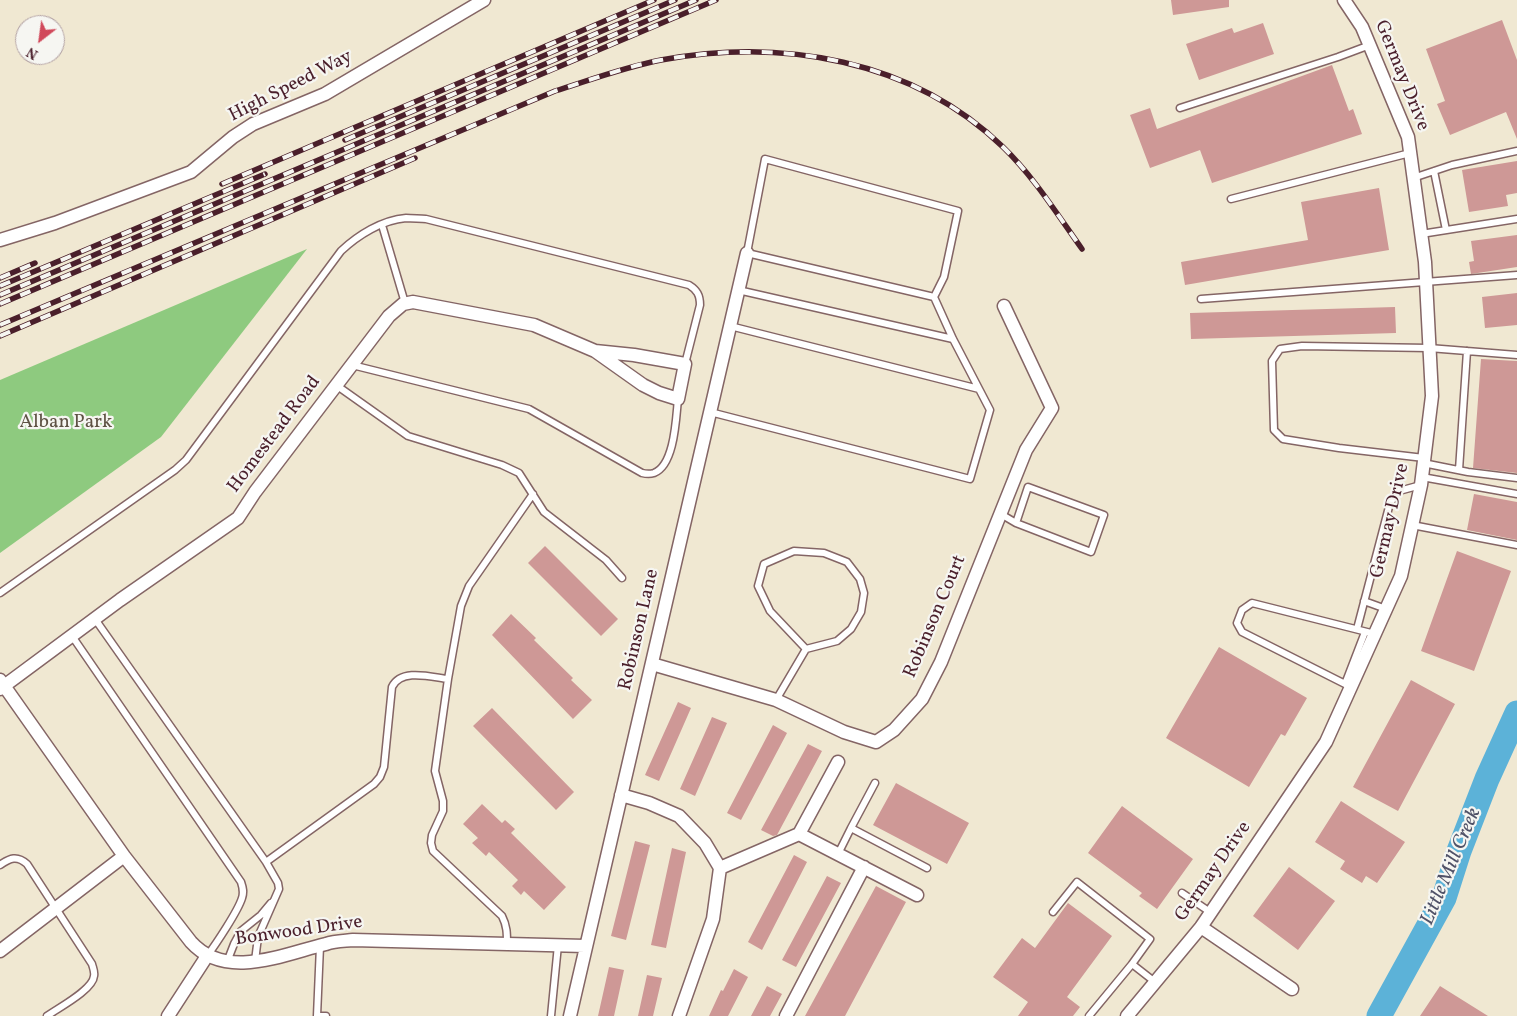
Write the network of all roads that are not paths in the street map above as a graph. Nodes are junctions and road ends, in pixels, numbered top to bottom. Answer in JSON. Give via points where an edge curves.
{"nodes":[{"id":1,"x":484,"y":0,"type":"edge"},
{"id":2,"x":1344,"y":0,"type":"edge"},
{"id":3,"x":1370,"y":45,"type":"junction"},
{"id":4,"x":1180,"y":108,"type":"dead end"},
{"id":5,"x":1517,"y":151,"type":"edge"},
{"id":6,"x":1410,"y":153,"type":"junction"},
{"id":7,"x":1434,"y":171,"type":"junction"},
{"id":8,"x":1414,"y":178,"type":"junction"},
{"id":9,"x":1230,"y":199,"type":"dead end"},
{"id":10,"x":1517,"y":219,"type":"edge"},
{"id":11,"x":382,"y":225,"type":"junction"},
{"id":12,"x":1446,"y":230,"type":"junction"},
{"id":13,"x":1421,"y":234,"type":"junction"},
{"id":14,"x":0,"y":240,"type":"edge"},
{"id":15,"x":747,"y":253,"type":"junction"},
{"id":16,"x":1517,"y":275,"type":"edge"},
{"id":17,"x":1426,"y":282,"type":"junction"},
{"id":18,"x":738,"y":290,"type":"junction"},
{"id":19,"x":934,"y":297,"type":"junction"},
{"id":20,"x":1201,"y":299,"type":"dead end"},
{"id":21,"x":405,"y":303,"type":"junction"},
{"id":22,"x":1004,"y":306,"type":"dead end"},
{"id":23,"x":730,"y":326,"type":"junction"},
{"id":24,"x":953,"y":339,"type":"junction"},
{"id":25,"x":1429,"y":348,"type":"junction"},
{"id":26,"x":595,"y":351,"type":"junction"},
{"id":27,"x":1467,"y":351,"type":"junction"},
{"id":28,"x":1517,"y":355,"type":"edge"},
{"id":29,"x":685,"y":364,"type":"junction"},
{"id":30,"x":352,"y":365,"type":"junction"},
{"id":31,"x":336,"y":385,"type":"junction"},
{"id":32,"x":979,"y":388,"type":"junction"},
{"id":33,"x":678,"y":399,"type":"junction"},
{"id":34,"x":710,"y":412,"type":"junction"},
{"id":35,"x":1424,"y":461,"type":"junction"},
{"id":36,"x":1458,"y":470,"type":"junction"},
{"id":37,"x":1517,"y":478,"type":"edge"},
{"id":38,"x":1421,"y":481,"type":"junction"},
{"id":39,"x":532,"y":494,"type":"junction"},
{"id":40,"x":1517,"y":494,"type":"edge"},
{"id":41,"x":999,"y":513,"type":"junction"},
{"id":42,"x":1016,"y":523,"type":"junction"},
{"id":43,"x":1412,"y":525,"type":"junction"},
{"id":44,"x":1517,"y":545,"type":"edge"},
{"id":45,"x":622,"y":578,"type":"dead end"},
{"id":46,"x":0,"y":593,"type":"edge"},
{"id":47,"x":1364,"y":601,"type":"junction"},
{"id":48,"x":1386,"y":609,"type":"junction"},
{"id":49,"x":94,"y":619,"type":"junction"},
{"id":50,"x":1356,"y":629,"type":"junction"},
{"id":51,"x":1370,"y":633,"type":"junction"},
{"id":52,"x":72,"y":636,"type":"junction"},
{"id":53,"x":806,"y":649,"type":"junction"},
{"id":54,"x":652,"y":664,"type":"junction"},
{"id":55,"x":448,"y":679,"type":"junction"},
{"id":56,"x":2,"y":685,"type":"edge"},
{"id":57,"x":1348,"y":685,"type":"junction"},
{"id":58,"x":776,"y":700,"type":"junction"},
{"id":59,"x":838,"y":762,"type":"dead end"},
{"id":60,"x":875,"y":783,"type":"dead end"},
{"id":61,"x":621,"y":795,"type":"junction"},
{"id":62,"x":851,"y":828,"type":"junction"},
{"id":63,"x":799,"y":834,"type":"junction"},
{"id":64,"x":838,"y":854,"type":"junction"},
{"id":65,"x":124,"y":856,"type":"junction"},
{"id":66,"x":266,"y":862,"type":"junction"},
{"id":67,"x":0,"y":865,"type":"edge"},
{"id":68,"x":864,"y":867,"type":"junction"},
{"id":69,"x":720,"y":868,"type":"junction"},
{"id":70,"x":927,"y":868,"type":"dead end"},
{"id":71,"x":1182,"y":893,"type":"dead end"},
{"id":72,"x":917,"y":895,"type":"dead end"},
{"id":73,"x":277,"y":897,"type":"junction"},
{"id":74,"x":56,"y":908,"type":"junction"},
{"id":75,"x":1053,"y":912,"type":"dead end"},
{"id":76,"x":1210,"y":912,"type":"junction"},
{"id":77,"x":1200,"y":927,"type":"junction"},
{"id":78,"x":507,"y":944,"type":"junction"},
{"id":79,"x":558,"y":945,"type":"junction"},
{"id":80,"x":320,"y":946,"type":"junction"},
{"id":81,"x":585,"y":946,"type":"junction"},
{"id":82,"x":0,"y":951,"type":"edge"},
{"id":83,"x":207,"y":956,"type":"junction"},
{"id":84,"x":255,"y":961,"type":"junction"},
{"id":85,"x":227,"y":962,"type":"junction"},
{"id":86,"x":1132,"y":964,"type":"junction"},
{"id":87,"x":1154,"y":982,"type":"junction"},
{"id":88,"x":1292,"y":990,"type":"dead end"},
{"id":89,"x":47,"y":1016,"type":"edge"},
{"id":90,"x":168,"y":1016,"type":"edge"},
{"id":91,"x":326,"y":1016,"type":"edge"},
{"id":92,"x":551,"y":1016,"type":"edge"},
{"id":93,"x":570,"y":1016,"type":"edge"},
{"id":94,"x":679,"y":1016,"type":"edge"},
{"id":95,"x":786,"y":1016,"type":"edge"},
{"id":96,"x":1089,"y":1016,"type":"edge"},
{"id":97,"x":1127,"y":1016,"type":"edge"}],
"edges":[{"from":1,"to":14,"type":"street","name":"High Speed Way","via":[[325,94],[253,124],[191,172]]},
{"from":2,"to":3,"type":"street","name":"Germay Drive"},
{"from":3,"to":4,"type":"lane"},
{"from":3,"to":6,"type":"street","name":"Germay Drive","via":[[1408,137]]},
{"from":5,"to":7,"type":"lane"},
{"from":6,"to":8,"type":"street","name":"Germay Drive"},
{"from":6,"to":9,"type":"lane"},
{"from":7,"to":8,"type":"lane"},
{"from":7,"to":12,"type":"lane"},
{"from":8,"to":13,"type":"street","name":"Germay Drive"},
{"from":10,"to":12,"type":"lane"},
{"from":11,"to":21,"type":"lane"},
{"from":11,"to":29,"type":"lane","via":[[407,218],[426,220],[696,289],[700,305]]},
{"from":11,"to":46,"type":"lane","via":[[341,251],[186,460]]},
{"from":12,"to":13,"type":"lane"},
{"from":13,"to":17,"type":"street","name":"Germay Drive"},
{"from":15,"to":18,"type":"street","name":"Robinson Lane"},
{"from":15,"to":19,"type":"lane"},
{"from":15,"to":19,"type":"lane","via":[[765,159],[958,211],[944,277]]},
{"from":16,"to":17,"type":"lane"},
{"from":17,"to":20,"type":"lane"},
{"from":17,"to":25,"type":"street","name":"Germay Drive"},
{"from":18,"to":23,"type":"street","name":"Robinson Lane"},
{"from":18,"to":24,"type":"lane"},
{"from":19,"to":24,"type":"lane"},
{"from":21,"to":26,"type":"street","via":[[534,325]]},
{"from":21,"to":30,"type":"street","name":"Homestead Road","via":[[389,316]]},
{"from":22,"to":41,"type":"street","name":"Robinson Court","via":[[1052,408],[1026,450]]},
{"from":23,"to":32,"type":"lane"},
{"from":23,"to":34,"type":"street","name":"Robinson Lane"},
{"from":24,"to":32,"type":"lane"},
{"from":25,"to":27,"type":"lane"},
{"from":25,"to":35,"type":"street","name":"Germay Drive","via":[[1432,396]]},
{"from":25,"to":35,"type":"lane","via":[[1302,346],[1280,349],[1272,361],[1274,430],[1283,438]]},
{"from":26,"to":29,"type":"street"},
{"from":26,"to":33,"type":"street","via":[[643,385]]},
{"from":27,"to":28,"type":"lane"},
{"from":27,"to":36,"type":"lane"},
{"from":29,"to":33,"type":"street"},
{"from":30,"to":31,"type":"street","name":"Homestead Road"},
{"from":30,"to":33,"type":"lane","via":[[530,409],[642,474],[653,474],[661,468],[669,453]]},
{"from":31,"to":39,"type":"lane","via":[[408,436],[519,472]]},
{"from":31,"to":49,"type":"street","name":"Homestead Road","via":[[254,492],[238,518]]},
{"from":32,"to":34,"type":"lane","via":[[990,410],[970,479]]},
{"from":34,"to":54,"type":"street","name":"Robinson Lane"},
{"from":35,"to":36,"type":"lane"},
{"from":35,"to":38,"type":"street","name":"Germay Drive"},
{"from":36,"to":37,"type":"lane"},
{"from":38,"to":40,"type":"lane"},
{"from":38,"to":43,"type":"street","name":"Germay Drive"},
{"from":38,"to":47,"type":"lane","via":[[1399,491],[1390,503]]},
{"from":39,"to":45,"type":"lane","via":[[544,512],[606,560]]},
{"from":39,"to":55,"type":"lane","via":[[469,586],[461,606]]},
{"from":41,"to":42,"type":"lane"},
{"from":41,"to":58,"type":"street","name":"Robinson Court","via":[[941,662],[922,699],[894,730],[876,742],[844,732]]},
{"from":42,"to":42,"type":"lane","via":[[1091,552],[1104,515],[1028,487]]},
{"from":43,"to":44,"type":"lane"},
{"from":43,"to":48,"type":"street","name":"Germay Drive","via":[[1401,576]]},
{"from":47,"to":48,"type":"lane"},
{"from":47,"to":50,"type":"lane"},
{"from":48,"to":51,"type":"street","name":"Germay Drive"},
{"from":49,"to":52,"type":"street","name":"Homestead Road"},
{"from":49,"to":66,"type":"lane"},
{"from":50,"to":51,"type":"lane"},
{"from":50,"to":57,"type":"lane","via":[[1252,603],[1242,610],[1237,623],[1242,632]]},
{"from":51,"to":57,"type":"street","name":"Germay Drive"},
{"from":52,"to":56,"type":"street","name":"Homestead Road"},
{"from":52,"to":83,"type":"lane","via":[[242,882],[242,898]]},
{"from":53,"to":53,"type":"lane","via":[[837,641],[850,629],[861,612],[864,593],[860,578],[847,562],[824,553],[794,551],[764,564],[758,586],[770,611]]},
{"from":53,"to":58,"type":"lane"},
{"from":54,"to":58,"type":"street","name":"Robinson Court"},
{"from":54,"to":61,"type":"street","name":"Robinson Lane"},
{"from":55,"to":66,"type":"lane","via":[[403,676],[396,680],[392,687],[384,767],[380,777]]},
{"from":55,"to":78,"type":"lane","via":[[435,771],[444,801],[443,811],[431,843],[433,851],[502,916],[508,932]]},
{"from":56,"to":65,"type":"street","name":"Bonwood Drive"},
{"from":57,"to":76,"type":"street","name":"Germay Drive","via":[[1326,742]]},
{"from":59,"to":63,"type":"street"},
{"from":60,"to":62,"type":"lane"},
{"from":61,"to":69,"type":"street","via":[[679,816],[705,843]]},
{"from":61,"to":81,"type":"street","name":"Robinson Lane"},
{"from":62,"to":64,"type":"lane"},
{"from":62,"to":70,"type":"lane"},
{"from":63,"to":64,"type":"street"},
{"from":63,"to":69,"type":"street"},
{"from":64,"to":68,"type":"street"},
{"from":65,"to":74,"type":"street"},
{"from":65,"to":83,"type":"street","name":"Bonwood Drive","via":[[191,942]]},
{"from":66,"to":73,"type":"lane","via":[[278,883]]},
{"from":67,"to":74,"type":"lane","via":[[14,858],[22,859]]},
{"from":68,"to":72,"type":"street"},
{"from":68,"to":95,"type":"street"},
{"from":69,"to":94,"type":"street","via":[[713,919]]},
{"from":71,"to":76,"type":"lane"},
{"from":73,"to":84,"type":"lane","via":[[258,937]]},
{"from":73,"to":85,"type":"lane","via":[[241,931]]},
{"from":74,"to":82,"type":"street"},
{"from":74,"to":89,"type":"lane","via":[[92,964],[95,974],[86,989]]},
{"from":75,"to":86,"type":"lane","via":[[1077,882],[1150,939]]},
{"from":76,"to":77,"type":"street","name":"Germay Drive"},
{"from":77,"to":87,"type":"street","name":"Germay Drive"},
{"from":77,"to":88,"type":"street"},
{"from":78,"to":79,"type":"street","name":"Bonwood Drive"},
{"from":78,"to":80,"type":"street","name":"Bonwood Drive","via":[[353,940]]},
{"from":79,"to":81,"type":"street","name":"Bonwood Drive"},
{"from":79,"to":92,"type":"lane"},
{"from":80,"to":84,"type":"street","name":"Bonwood Drive"},
{"from":80,"to":91,"type":"lane","via":[[318,1016]]},
{"from":81,"to":93,"type":"street","name":"Robinson Lane"},
{"from":83,"to":85,"type":"street","name":"Bonwood Drive"},
{"from":83,"to":90,"type":"street"},
{"from":84,"to":85,"type":"street","name":"Bonwood Drive"},
{"from":86,"to":87,"type":"lane"},
{"from":86,"to":96,"type":"lane"},
{"from":87,"to":97,"type":"street","name":"Germay Drive"}]}
